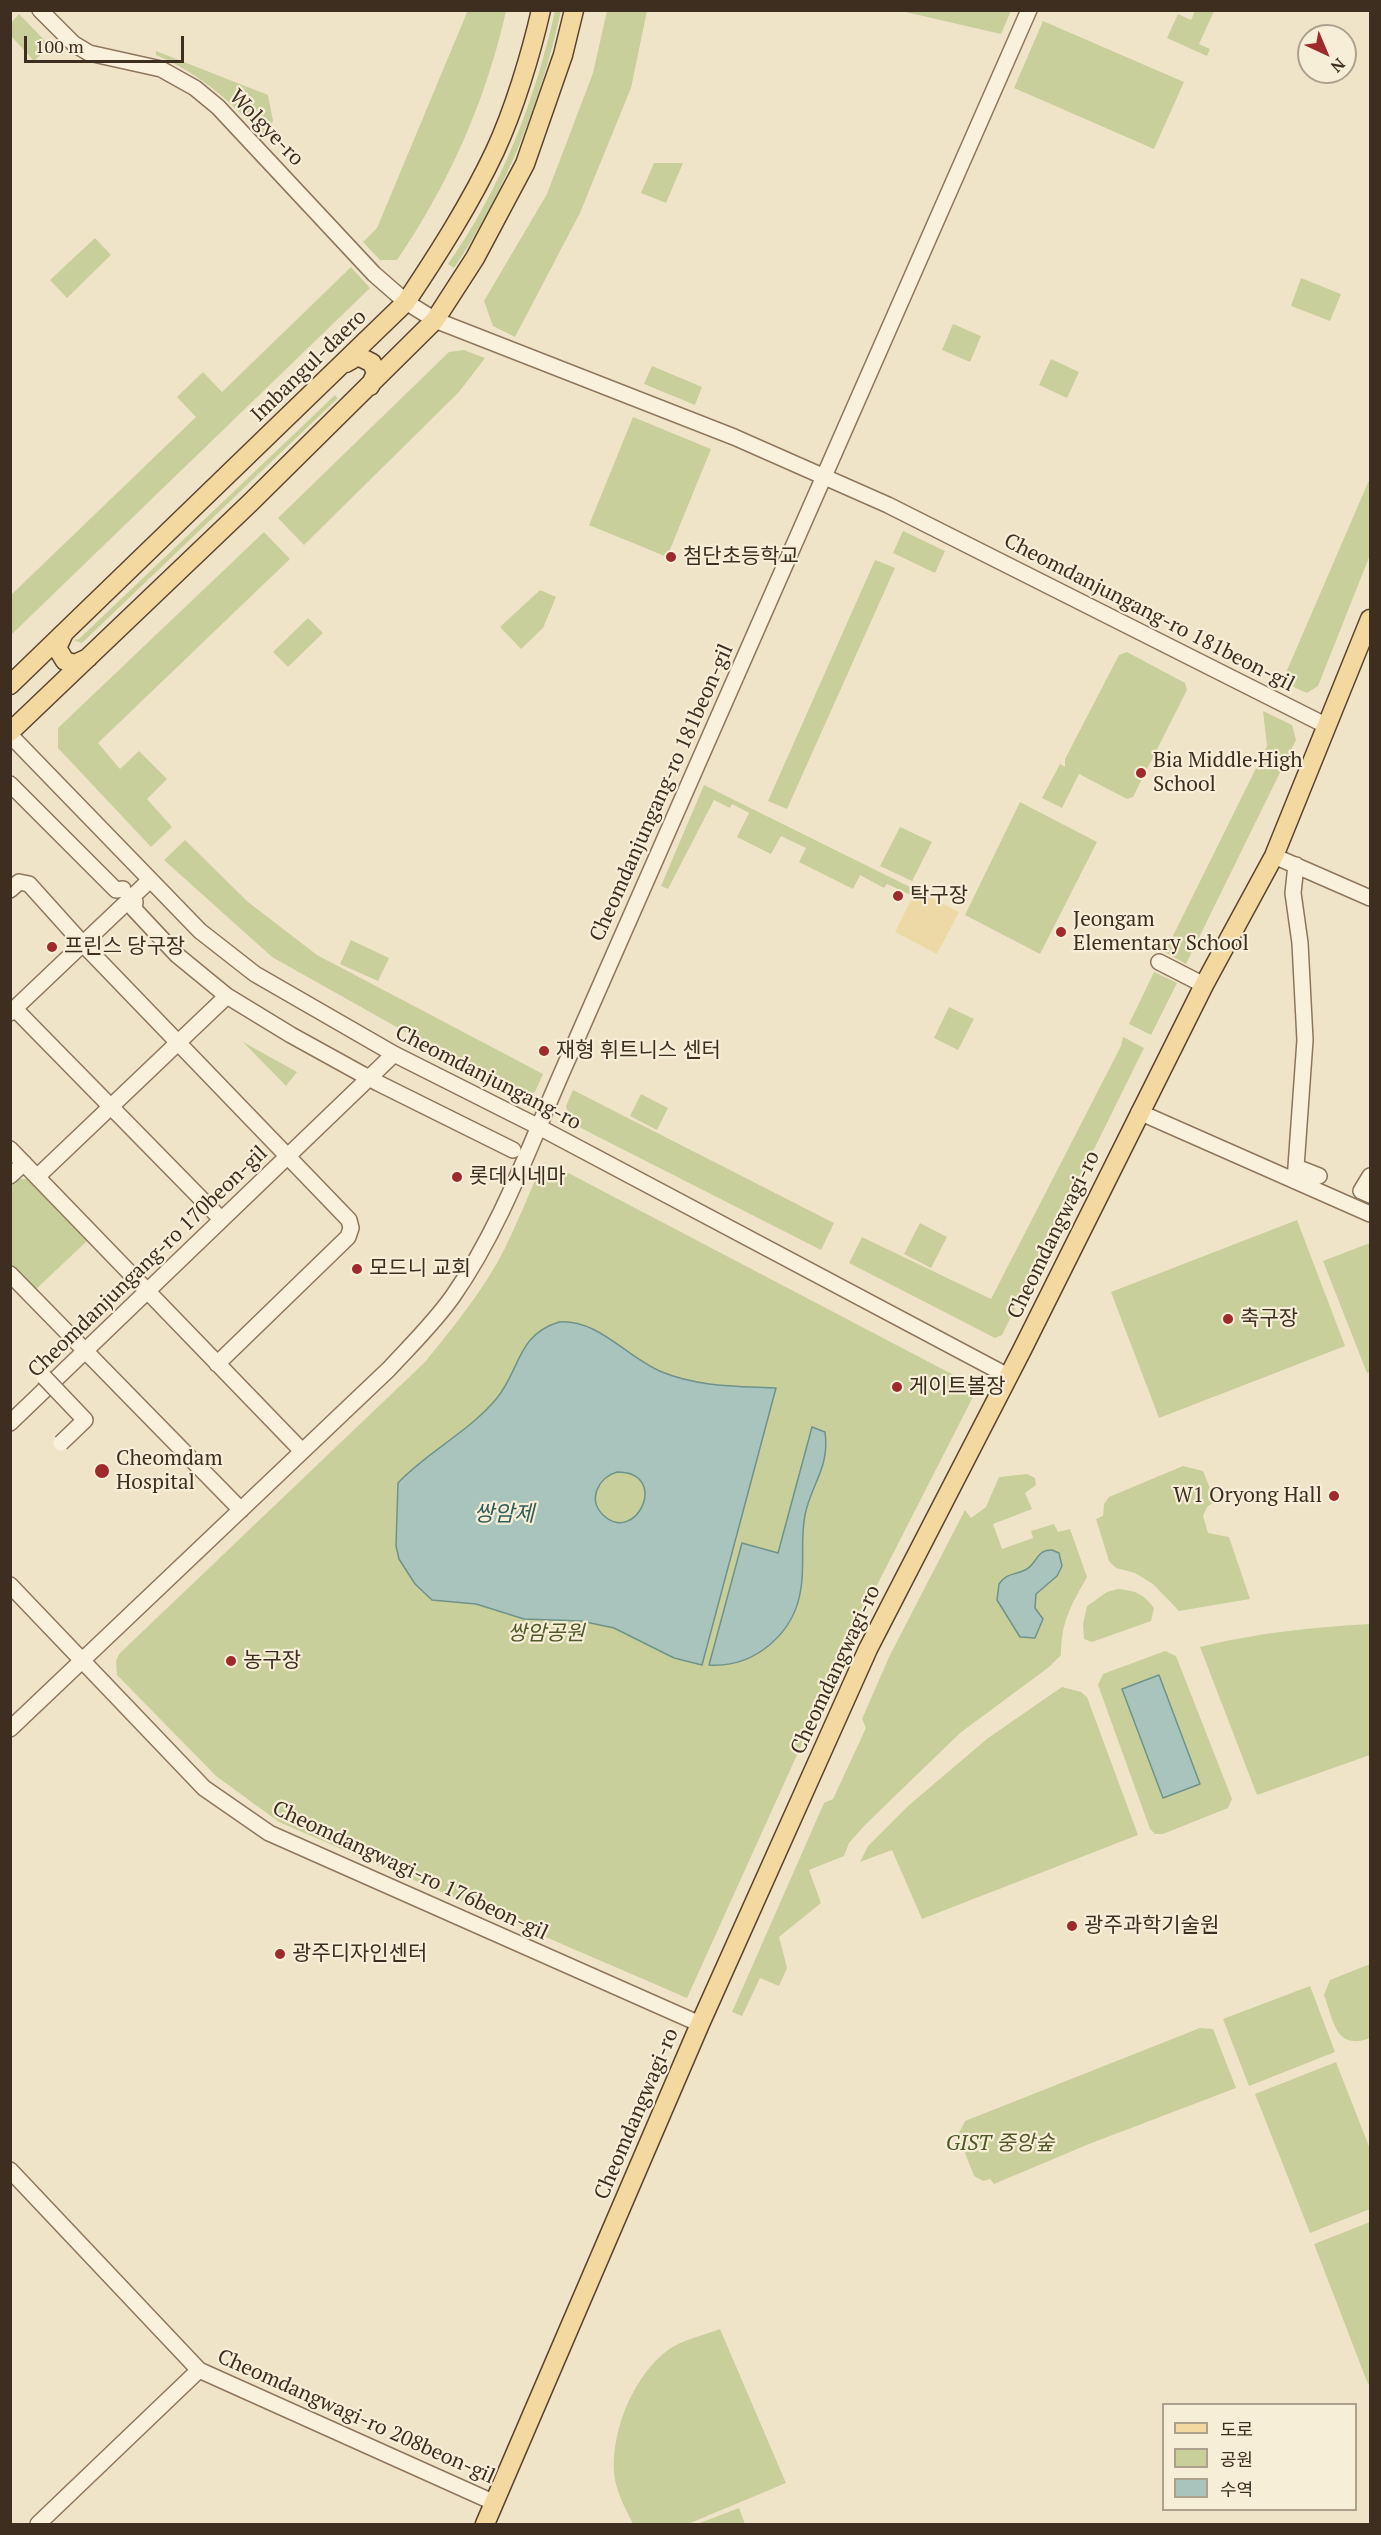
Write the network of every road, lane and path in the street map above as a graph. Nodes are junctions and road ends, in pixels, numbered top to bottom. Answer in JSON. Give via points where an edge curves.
{"nodes":[{"id":1,"x":40,"y":10,"type":"edge"},
{"id":2,"x":541,"y":10,"type":"edge"},
{"id":3,"x":574,"y":10,"type":"edge"},
{"id":4,"x":1029,"y":10,"type":"edge"},
{"id":5,"x":406,"y":302,"type":"junction"},
{"id":6,"x":435,"y":320,"type":"junction"},
{"id":7,"x":346,"y":363,"type":"junction"},
{"id":8,"x":369,"y":387,"type":"junction"},
{"id":9,"x":822,"y":475,"type":"junction"},
{"id":10,"x":1368,"y":630,"type":"edge"},
{"id":11,"x":64,"y":633,"type":"junction"},
{"id":12,"x":88,"y":658,"type":"junction"},
{"id":13,"x":10,"y":685,"type":"edge"},
{"id":14,"x":1327,"y":726,"type":"junction"},
{"id":15,"x":10,"y":733,"type":"edge"},
{"id":16,"x":10,"y":784,"type":"edge"},
{"id":17,"x":1274,"y":856,"type":"junction"},
{"id":18,"x":1296,"y":865,"type":"junction"},
{"id":19,"x":150,"y":880,"type":"junction"},
{"id":20,"x":123,"y":889,"type":"dead end"},
{"id":21,"x":10,"y":890,"type":"edge"},
{"id":22,"x":1371,"y":898,"type":"edge"},
{"id":23,"x":135,"y":902,"type":"dead end"},
{"id":24,"x":83,"y":944,"type":"junction"},
{"id":25,"x":1159,"y":962,"type":"dead end"},
{"id":26,"x":1204,"y":985,"type":"junction"},
{"id":27,"x":227,"y":996,"type":"junction"},
{"id":28,"x":13,"y":1011,"type":"edge"},
{"id":29,"x":179,"y":1041,"type":"junction"},
{"id":30,"x":394,"y":1054,"type":"junction"},
{"id":31,"x":369,"y":1078,"type":"junction"},
{"id":32,"x":112,"y":1106,"type":"junction"},
{"id":33,"x":1139,"y":1112,"type":"junction"},
{"id":34,"x":537,"y":1126,"type":"junction"},
{"id":35,"x":10,"y":1149,"type":"edge"},
{"id":36,"x":513,"y":1150,"type":"dead end"},
{"id":37,"x":288,"y":1155,"type":"junction"},
{"id":38,"x":24,"y":1163,"type":"junction"},
{"id":39,"x":1295,"y":1174,"type":"junction"},
{"id":40,"x":10,"y":1176,"type":"edge"},
{"id":41,"x":38,"y":1176,"type":"junction"},
{"id":42,"x":1319,"y":1176,"type":"dead end"},
{"id":43,"x":1371,"y":1176,"type":"edge"},
{"id":44,"x":1371,"y":1196,"type":"edge"},
{"id":45,"x":1364,"y":1212,"type":"edge"},
{"id":46,"x":221,"y":1219,"type":"junction"},
{"id":47,"x":10,"y":1274,"type":"edge"},
{"id":48,"x":147,"y":1291,"type":"junction"},
{"id":49,"x":86,"y":1350,"type":"junction"},
{"id":50,"x":217,"y":1364,"type":"junction"},
{"id":51,"x":43,"y":1376,"type":"dead end"},
{"id":52,"x":1008,"y":1376,"type":"junction"},
{"id":53,"x":10,"y":1424,"type":"edge"},
{"id":54,"x":61,"y":1443,"type":"dead end"},
{"id":55,"x":302,"y":1451,"type":"junction"},
{"id":56,"x":241,"y":1510,"type":"junction"},
{"id":57,"x":10,"y":1585,"type":"edge"},
{"id":58,"x":83,"y":1660,"type":"junction"},
{"id":59,"x":10,"y":1729,"type":"edge"},
{"id":60,"x":700,"y":2024,"type":"junction"},
{"id":61,"x":10,"y":2170,"type":"edge"},
{"id":62,"x":199,"y":2370,"type":"junction"},
{"id":63,"x":495,"y":2503,"type":"junction"},
{"id":64,"x":38,"y":2524,"type":"edge"},
{"id":65,"x":485,"y":2524,"type":"edge"}],
"edges":[{"from":1,"to":5,"type":"street","name":"Wolgye-ro","via":[[74,44],[89,53],[161,69],[195,88],[218,107],[374,274]]},
{"from":2,"to":5,"type":"main road","name":"Imbangul-daero","via":[[496,150],[447,240]]},
{"from":3,"to":6,"type":"main road","via":[[563,56],[525,164],[475,258]]},
{"from":4,"to":9,"type":"street","name":"Cheomdanjungang-ro 181beon-gil"},
{"from":5,"to":6,"type":"street","name":"Wolgye-ro"},
{"from":5,"to":7,"type":"main road","name":"Imbangul-daero"},
{"from":6,"to":8,"type":"main road"},
{"from":6,"to":9,"type":"street"},
{"from":7,"to":8,"type":"main road","via":[[358,356],[372,363],[376,373]]},
{"from":7,"to":11,"type":"main road","name":"Imbangul-daero"},
{"from":8,"to":12,"type":"main road"},
{"from":9,"to":14,"type":"street","name":"Cheomdanjungang-ro 181beon-gil"},
{"from":9,"to":34,"type":"street","name":"Cheomdanjungang-ro 181beon-gil"},
{"from":10,"to":14,"type":"main road","name":"Cheomdangwagi-ro"},
{"from":11,"to":12,"type":"main road","via":[[57,648],[61,658],[75,664]]},
{"from":11,"to":13,"type":"main road","name":"Imbangul-daero"},
{"from":12,"to":15,"type":"main road"},
{"from":14,"to":17,"type":"main road","name":"Cheomdangwagi-ro"},
{"from":15,"to":19,"type":"street","name":"Cheomdanjungang-ro"},
{"from":16,"to":20,"type":"street","via":[[116,890]]},
{"from":17,"to":18,"type":"street"},
{"from":17,"to":26,"type":"main road","name":"Cheomdangwagi-ro"},
{"from":18,"to":22,"type":"street"},
{"from":18,"to":39,"type":"street","via":[[1293,893],[1305,1040]]},
{"from":19,"to":24,"type":"street"},
{"from":19,"to":30,"type":"street","name":"Cheomdanjungang-ro","via":[[200,931],[255,974]]},
{"from":21,"to":24,"type":"street","via":[[19,882],[29,884]]},
{"from":23,"to":27,"type":"street","via":[[134,909],[177,955]]},
{"from":24,"to":28,"type":"street"},
{"from":24,"to":29,"type":"street"},
{"from":25,"to":26,"type":"street"},
{"from":26,"to":33,"type":"main road","name":"Cheomdangwagi-ro"},
{"from":27,"to":29,"type":"street"},
{"from":27,"to":31,"type":"street"},
{"from":28,"to":32,"type":"street"},
{"from":29,"to":32,"type":"street"},
{"from":29,"to":37,"type":"street"},
{"from":30,"to":31,"type":"street","name":"Cheomdanjungang-ro 170beon-gil"},
{"from":30,"to":34,"type":"street","name":"Cheomdanjungang-ro"},
{"from":31,"to":36,"type":"street"},
{"from":31,"to":37,"type":"street","name":"Cheomdanjungang-ro 170beon-gil"},
{"from":32,"to":41,"type":"street"},
{"from":32,"to":46,"type":"street"},
{"from":33,"to":39,"type":"street"},
{"from":33,"to":52,"type":"main road","name":"Cheomdangwagi-ro"},
{"from":34,"to":52,"type":"street","name":"Cheomdanjungang-ro"},
{"from":34,"to":55,"type":"street","name":"Cheomdanjungang-ro 181beon-gil","via":[[487,1237],[448,1303],[418,1338]]},
{"from":35,"to":38,"type":"street"},
{"from":37,"to":46,"type":"street","name":"Cheomdanjungang-ro 170beon-gil"},
{"from":37,"to":50,"type":"street","name":"Cheomdanjungang-ro 170beon-gil","via":[[349,1220],[348,1237]]},
{"from":38,"to":40,"type":"street"},
{"from":38,"to":41,"type":"street"},
{"from":39,"to":42,"type":"street"},
{"from":39,"to":45,"type":"street"},
{"from":41,"to":48,"type":"street"},
{"from":43,"to":44,"type":"street","via":[[1361,1191]]},
{"from":44,"to":45,"type":"street"},
{"from":46,"to":48,"type":"street","name":"Cheomdanjungang-ro 170beon-gil"},
{"from":47,"to":49,"type":"street"},
{"from":48,"to":49,"type":"street","name":"Cheomdanjungang-ro 170beon-gil"},
{"from":48,"to":50,"type":"street"},
{"from":49,"to":53,"type":"street","name":"Cheomdanjungang-ro 170beon-gil"},
{"from":49,"to":56,"type":"street"},
{"from":50,"to":55,"type":"street"},
{"from":51,"to":54,"type":"street","bridge":true,"via":[[85,1420]]},
{"from":52,"to":60,"type":"main road","name":"Cheomdangwagi-ro","via":[[868,1649]]},
{"from":55,"to":56,"type":"street","name":"Cheomdanjungang-ro 181beon-gil"},
{"from":56,"to":58,"type":"street","name":"Cheomdanjungang-ro 181beon-gil"},
{"from":57,"to":58,"type":"street","name":"Cheomdangwagi-ro 176beon-gil"},
{"from":58,"to":59,"type":"street","name":"Cheomdanjungang-ro 181beon-gil"},
{"from":58,"to":60,"type":"street","name":"Cheomdangwagi-ro 176beon-gil","via":[[204,1788],[269,1833]]},
{"from":60,"to":63,"type":"main road","name":"Cheomdangwagi-ro"},
{"from":61,"to":62,"type":"street","name":"Cheomdangwagi-ro 208beon-gil"},
{"from":62,"to":63,"type":"street","name":"Cheomdangwagi-ro 208beon-gil"},
{"from":62,"to":64,"type":"street","name":"Cheomdangwagi-ro 208beon-gil"},
{"from":63,"to":65,"type":"main road","name":"Cheomdangwagi-ro"}]}
